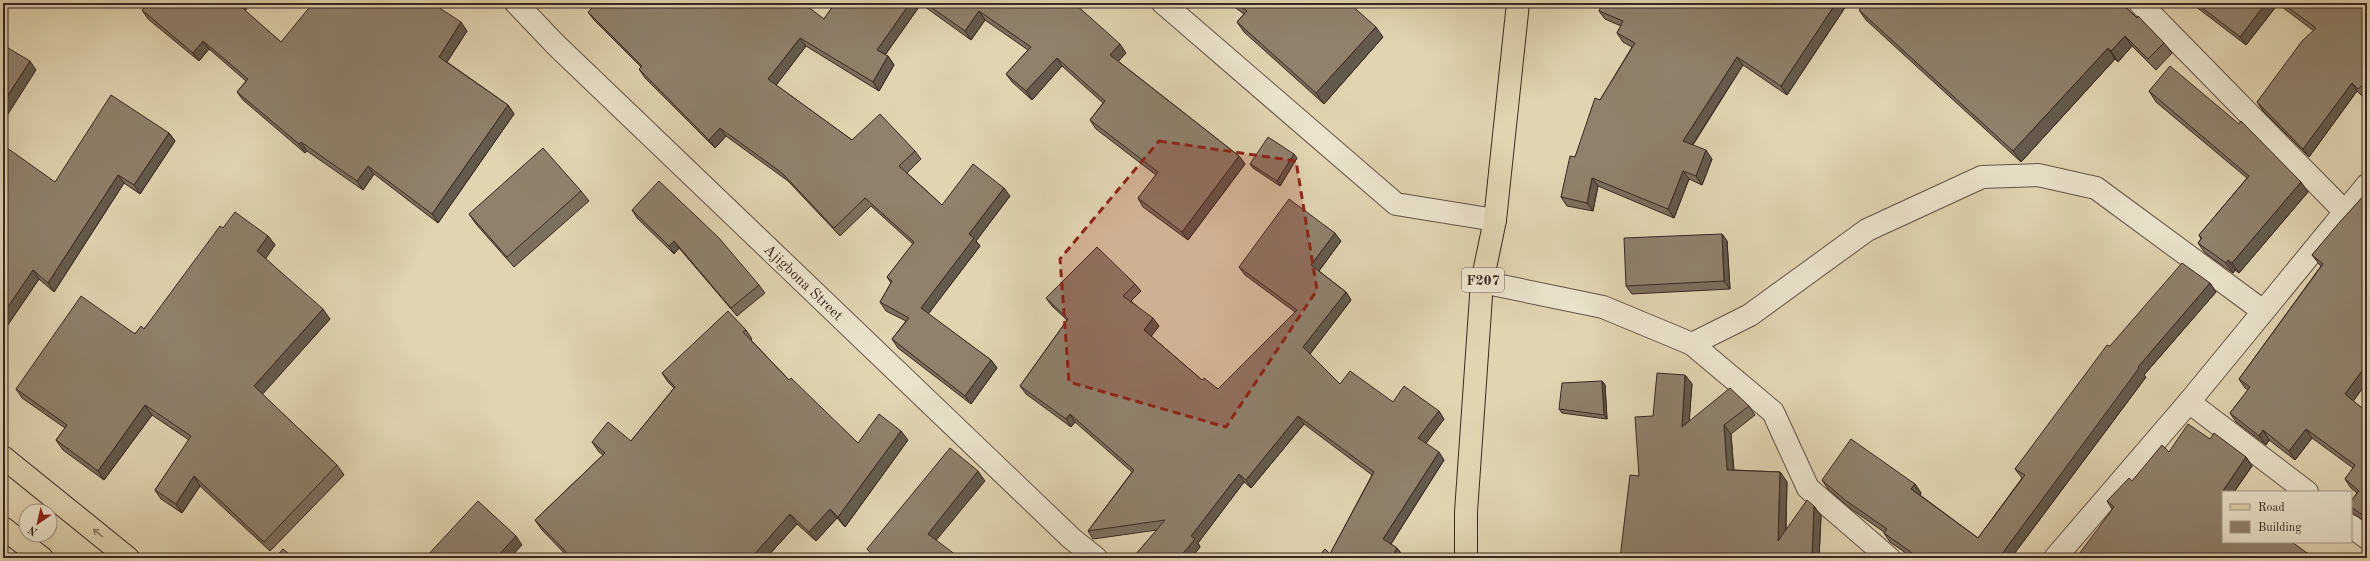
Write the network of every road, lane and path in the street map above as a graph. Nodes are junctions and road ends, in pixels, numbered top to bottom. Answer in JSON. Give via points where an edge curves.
{"nodes":[{"id":1,"x":516,"y":3,"type":"edge"},
{"id":2,"x":1163,"y":3,"type":"edge"},
{"id":3,"x":1518,"y":3,"type":"edge"},
{"id":4,"x":2140,"y":3,"type":"edge"},
{"id":5,"x":2367,"y":185,"type":"edge"},
{"id":6,"x":2346,"y":213,"type":"junction"},
{"id":7,"x":1494,"y":220,"type":"junction"},
{"id":8,"x":1482,"y":282,"type":"junction"},
{"id":9,"x":2263,"y":311,"type":"junction"},
{"id":10,"x":1692,"y":344,"type":"junction"},
{"id":11,"x":2189,"y":402,"type":"junction"},
{"id":12,"x":3,"y":457,"type":"edge"},
{"id":13,"x":2306,"y":491,"type":"edge"},
{"id":14,"x":2352,"y":527,"type":"edge"},
{"id":15,"x":3,"y":528,"type":"edge"},
{"id":16,"x":2367,"y":538,"type":"edge"},
{"id":17,"x":42,"y":558,"type":"edge"},
{"id":18,"x":128,"y":558,"type":"edge"},
{"id":19,"x":1096,"y":558,"type":"edge"},
{"id":20,"x":1466,"y":558,"type":"edge"},
{"id":21,"x":1890,"y":558,"type":"edge"},
{"id":22,"x":2055,"y":558,"type":"edge"}],
"edges":[{"from":1,"to":19,"type":"street","name":"Ajigbona Street","via":[[556,45]]},
{"from":2,"to":7,"type":"street","via":[[1396,204]]},
{"from":3,"to":7,"type":"main road","number":"F207"},
{"from":4,"to":6,"type":"street"},
{"from":5,"to":6,"type":"street"},
{"from":6,"to":9,"type":"street"},
{"from":7,"to":8,"type":"main road","number":"F207"},
{"from":8,"to":10,"type":"street","via":[[1603,307]]},
{"from":8,"to":20,"type":"main road","number":"F207","via":[[1466,512]]},
{"from":9,"to":10,"type":"street","via":[[2096,188],[2038,175],[1982,177],[1867,230],[1750,315]]},
{"from":9,"to":11,"type":"street"},
{"from":10,"to":21,"type":"street","via":[[1774,412],[1808,488]]},
{"from":11,"to":13,"type":"street"},
{"from":11,"to":22,"type":"street"},
{"from":18,"to":12,"type":"main road","one_way":true},
{"from":14,"to":16,"type":"street"},
{"from":15,"to":17,"type":"main road"}]}
